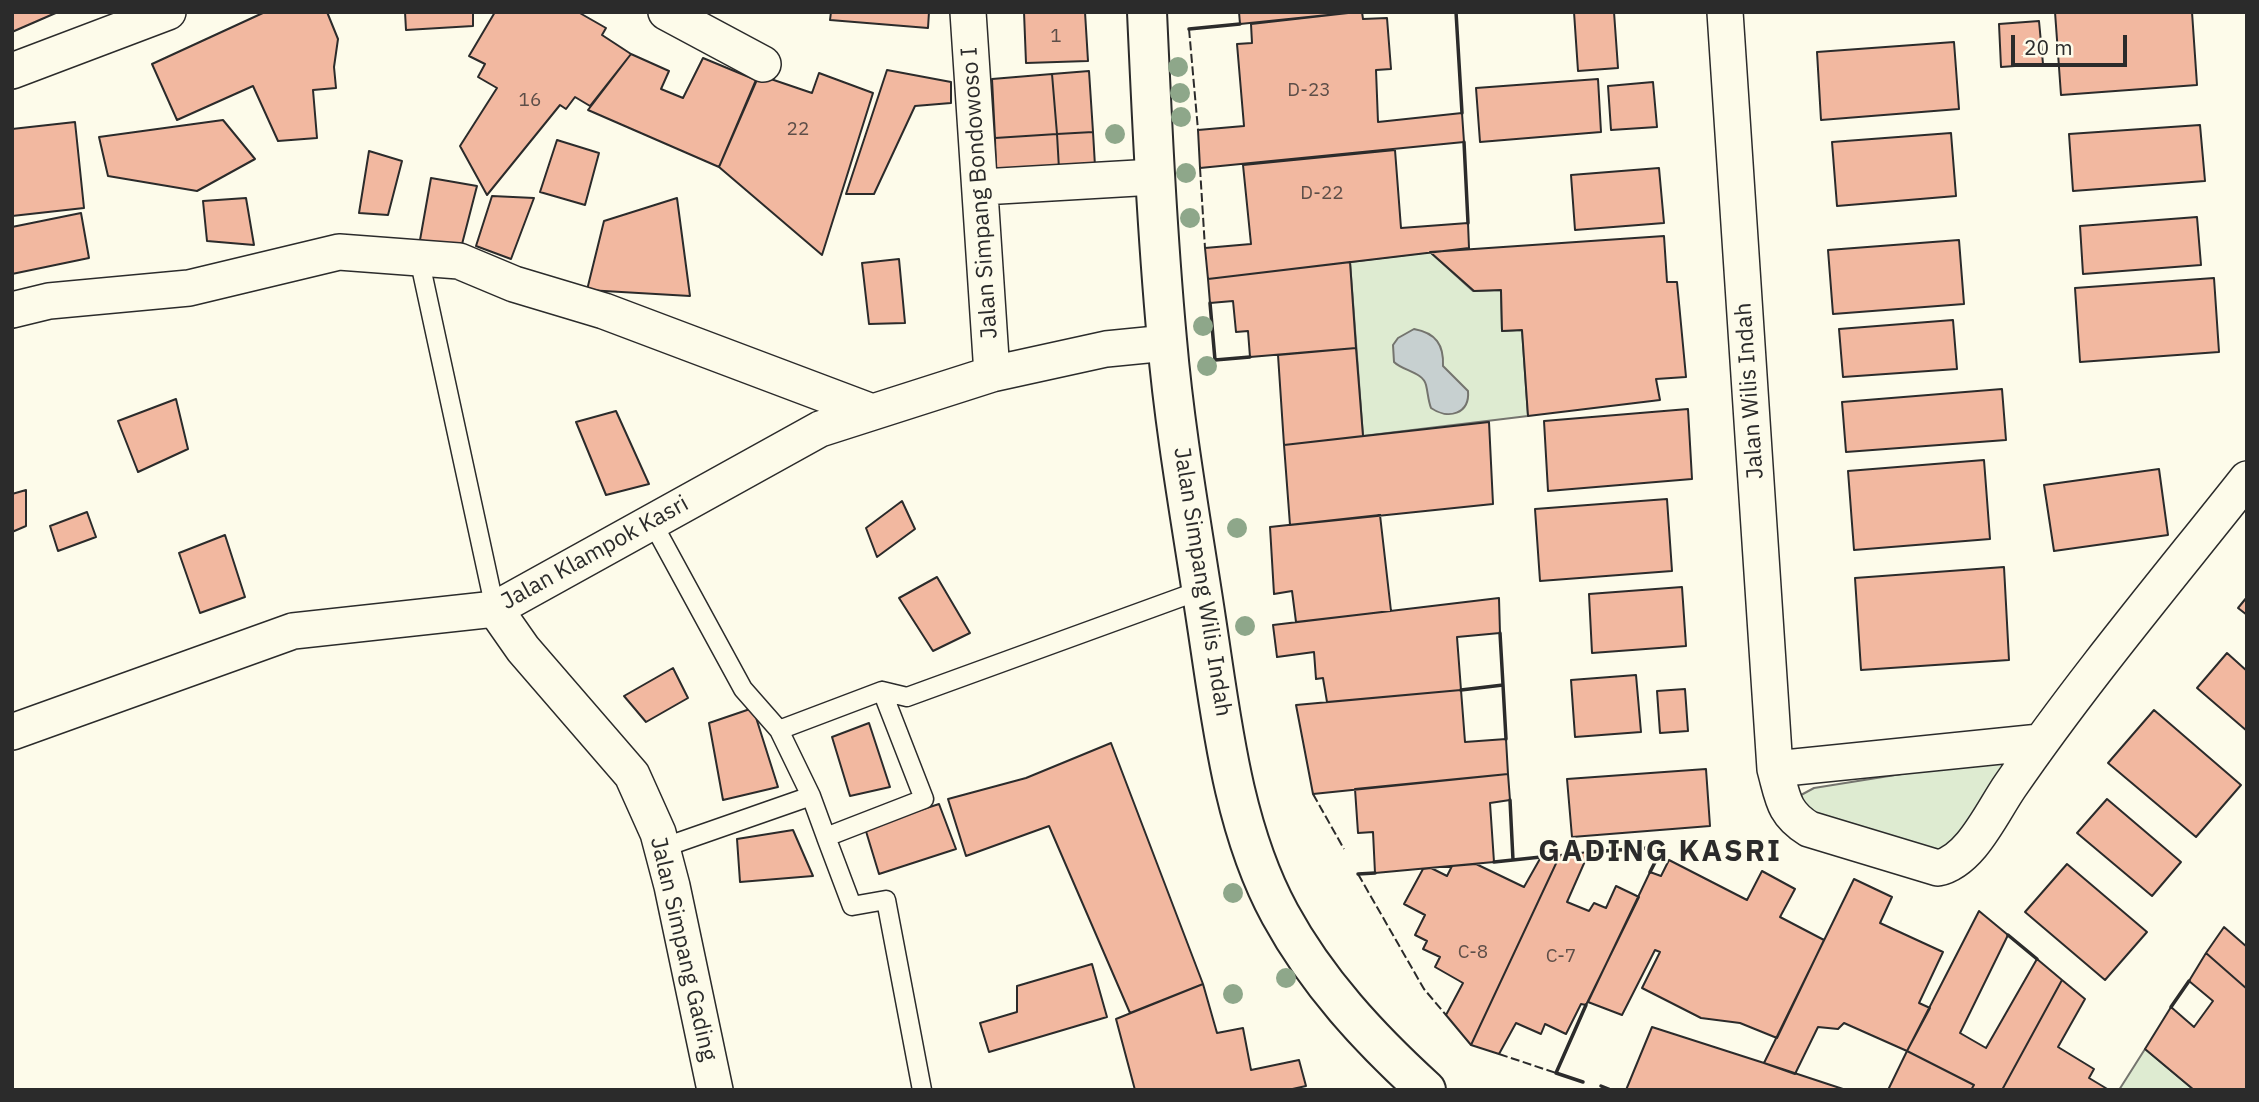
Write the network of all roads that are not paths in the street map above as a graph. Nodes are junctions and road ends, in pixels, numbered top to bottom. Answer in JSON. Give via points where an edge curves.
{"nodes":[{"id":1,"x":168,"y":12,"type":"edge"},
{"id":2,"x":666,"y":12,"type":"edge"},
{"id":3,"x":968,"y":12,"type":"edge"},
{"id":4,"x":1147,"y":12,"type":"edge"},
{"id":5,"x":1725,"y":12,"type":"edge"},
{"id":6,"x":763,"y":64,"type":"dead end"},
{"id":7,"x":12,"y":71,"type":"edge"},
{"id":8,"x":1154,"y":177,"type":"junction"},
{"id":9,"x":982,"y":187,"type":"junction"},
{"id":10,"x":419,"y":258,"type":"junction"},
{"id":11,"x":12,"y":310,"type":"edge"},
{"id":12,"x":1167,"y":343,"type":"junction"},
{"id":13,"x":992,"y":374,"type":"junction"},
{"id":14,"x":872,"y":412,"type":"junction"},
{"id":15,"x":2247,"y":479,"type":"edge"},
{"id":16,"x":652,"y":522,"type":"junction"},
{"id":17,"x":1201,"y":590,"type":"junction"},
{"id":18,"x":495,"y":609,"type":"junction"},
{"id":19,"x":882,"y":691,"type":"junction"},
{"id":20,"x":779,"y":730,"type":"junction"},
{"id":21,"x":12,"y":732,"type":"edge"},
{"id":22,"x":2040,"y":742,"type":"junction"},
{"id":23,"x":1775,"y":769,"type":"junction"},
{"id":24,"x":811,"y":796,"type":"junction"},
{"id":25,"x":826,"y":837,"type":"junction"},
{"id":26,"x":662,"y":848,"type":"junction"},
{"id":27,"x":715,"y":1090,"type":"edge"},
{"id":28,"x":922,"y":1090,"type":"edge"},
{"id":29,"x":1426,"y":1090,"type":"edge"}],
"edges":[{"from":1,"to":7,"type":"street"},
{"from":2,"to":6,"type":"street"},
{"from":3,"to":9,"type":"street","name":"Jalan Simpang Bondowoso I"},
{"from":4,"to":8,"type":"main road","name":"Jalan Simpang Wilis Indah"},
{"from":5,"to":23,"type":"street","name":"Jalan Wilis Indah"},
{"from":8,"to":9,"type":"street"},
{"from":8,"to":12,"type":"main road","name":"Jalan Simpang Wilis Indah"},
{"from":9,"to":13,"type":"street","name":"Jalan Simpang Bondowoso I"},
{"from":10,"to":11,"type":"street","via":[[340,252],[189,288],[49,301]]},
{"from":10,"to":14,"type":"street","via":[[458,261]]},
{"from":10,"to":18,"type":"lane"},
{"from":12,"to":13,"type":"street","name":"Jalan Klampok Kasri","via":[[1106,349]]},
{"from":12,"to":17,"type":"main road","name":"Jalan Simpang Wilis Indah"},
{"from":13,"to":14,"type":"street","name":"Jalan Klampok Kasri"},
{"from":14,"to":16,"type":"street","name":"Jalan Klampok Kasri","via":[[820,429]]},
{"from":15,"to":22,"type":"street","name":"Jalan Wilis Indah"},
{"from":16,"to":18,"type":"street","name":"Jalan Klampok Kasri"},
{"from":16,"to":20,"type":"lane","via":[[743,689]]},
{"from":17,"to":19,"type":"lane","via":[[907,697]]},
{"from":17,"to":29,"type":"main road","name":"Jalan Simpang Wilis Indah","via":[[1239,805],[1279,912],[1335,997]]},
{"from":18,"to":21,"type":"street","name":"Jalan Klampok Kasri","via":[[293,631]]},
{"from":18,"to":26,"type":"street","name":"Jalan Simpang Gading","via":[[523,649],[632,775]]},
{"from":19,"to":20,"type":"lane"},
{"from":19,"to":25,"type":"lane","via":[[924,799]]},
{"from":20,"to":24,"type":"lane"},
{"from":22,"to":23,"type":"street"},
{"from":22,"to":23,"type":"street","name":"Jalan Wilis Indah","via":[[1968,848],[1948,866],[1938,868],[1794,820],[1785,807]]},
{"from":24,"to":25,"type":"lane"},
{"from":24,"to":26,"type":"lane"},
{"from":25,"to":28,"type":"lane","via":[[852,906],[886,900]]},
{"from":26,"to":27,"type":"street","name":"Jalan Simpang Gading"}]}
